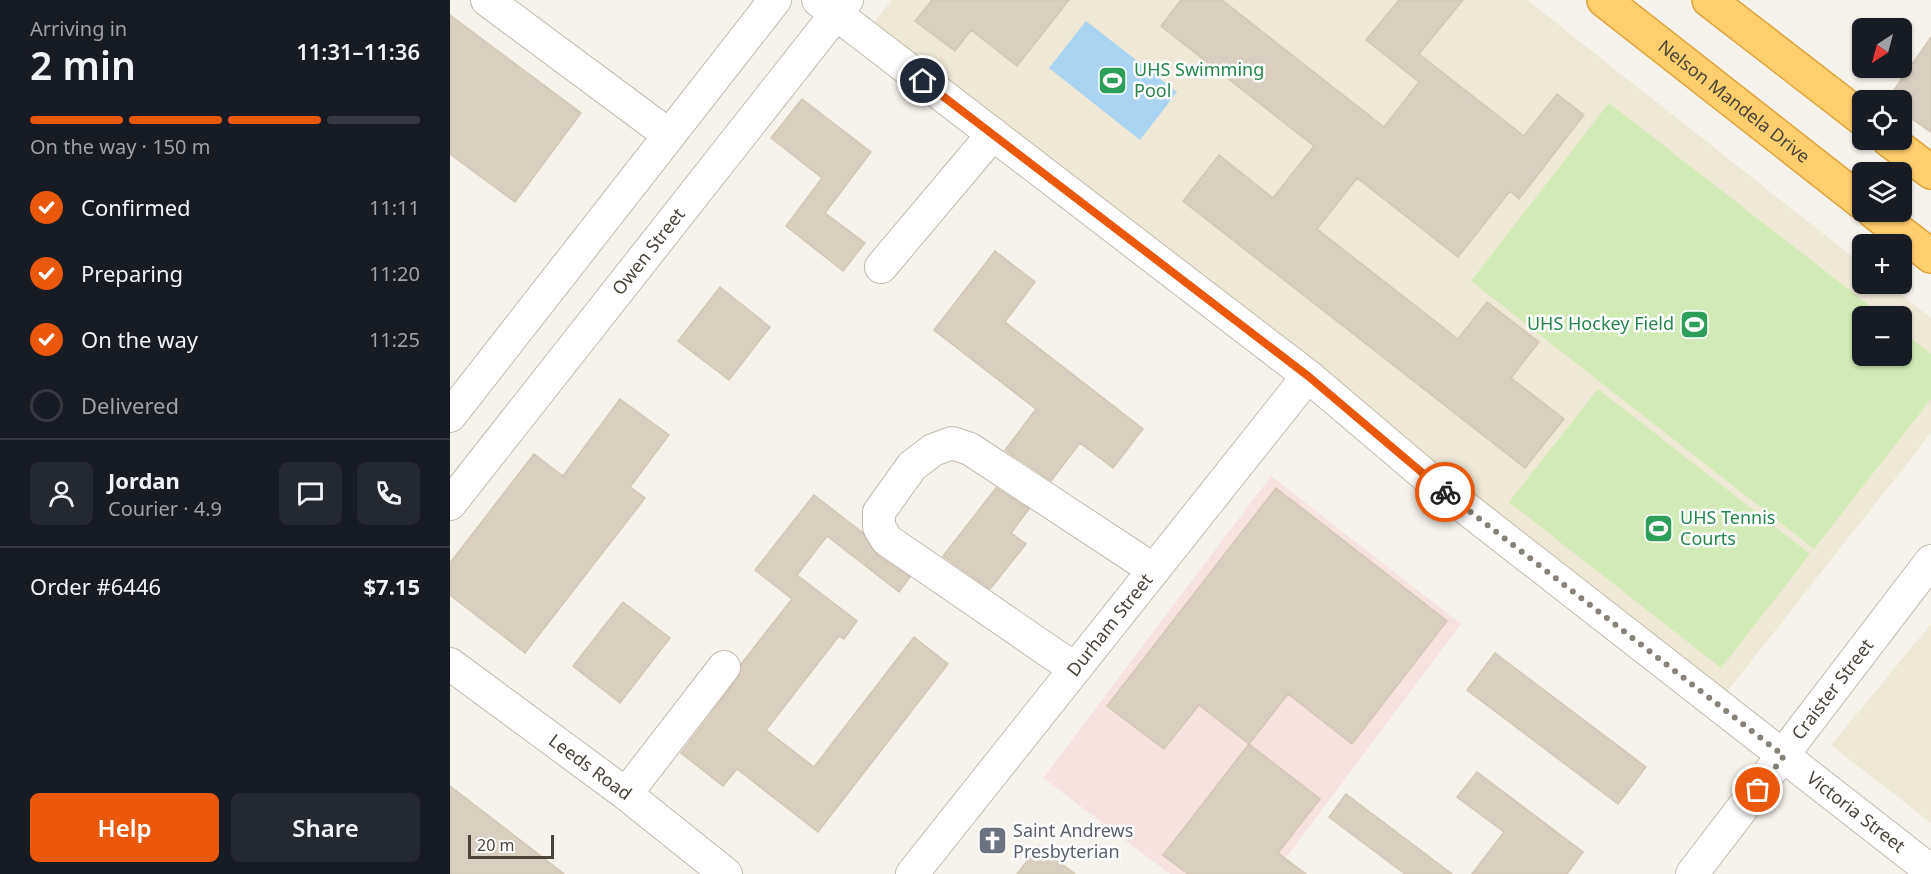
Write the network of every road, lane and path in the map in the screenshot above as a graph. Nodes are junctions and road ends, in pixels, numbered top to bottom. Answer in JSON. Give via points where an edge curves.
{"nodes":[{"id":1,"x":487,"y":0,"type":"edge"},
{"id":2,"x":775,"y":0,"type":"edge"},
{"id":3,"x":1604,"y":0,"type":"edge"},
{"id":4,"x":1709,"y":0,"type":"edge"},
{"id":5,"x":834,"y":5,"type":"edge"},
{"id":6,"x":1852,"y":110,"type":"edge"},
{"id":7,"x":993,"y":134,"type":"junction"},
{"id":8,"x":669,"y":135,"type":"junction"},
{"id":9,"x":1902,"y":150,"type":"edge"},
{"id":10,"x":1931,"y":172,"type":"edge"},
{"id":11,"x":1852,"y":193,"type":"edge"},
{"id":12,"x":1888,"y":222,"type":"edge"},
{"id":13,"x":1931,"y":256,"type":"edge"},
{"id":14,"x":881,"y":267,"type":"dead end"},
{"id":15,"x":1308,"y":376,"type":"junction"},
{"id":16,"x":450,"y":416,"type":"edge"},
{"id":17,"x":450,"y":504,"type":"edge"},
{"id":18,"x":1931,"y":561,"type":"edge"},
{"id":19,"x":1154,"y":570,"type":"junction"},
{"id":20,"x":450,"y":664,"type":"edge"},
{"id":21,"x":724,"y":667,"type":"dead end"},
{"id":22,"x":1075,"y":669,"type":"junction"},
{"id":23,"x":1784,"y":756,"type":"junction"},
{"id":24,"x":626,"y":794,"type":"junction"},
{"id":25,"x":1931,"y":871,"type":"edge"},
{"id":26,"x":726,"y":874,"type":"edge"},
{"id":27,"x":912,"y":874,"type":"edge"},
{"id":28,"x":1692,"y":874,"type":"edge"}],
"edges":[{"from":1,"to":8,"type":"street"},
{"from":2,"to":8,"type":"street"},
{"from":3,"to":11,"type":"highway","name":"Nelson Mandela Drive"},
{"from":4,"to":6,"type":"highway"},
{"from":5,"to":7,"type":"street","name":"Victoria Street"},
{"from":5,"to":17,"type":"street","name":"Owen Street"},
{"from":7,"to":14,"type":"street"},
{"from":7,"to":15,"type":"street","name":"Victoria Street"},
{"from":8,"to":16,"type":"street"},
{"from":9,"to":10,"type":"highway"},
{"from":12,"to":13,"type":"highway"},
{"from":15,"to":19,"type":"street","name":"Durham Street"},
{"from":15,"to":23,"type":"street","name":"Victoria Street","via":[[1440,488]]},
{"from":18,"to":23,"type":"street","name":"Craister Street"},
{"from":19,"to":22,"type":"street","name":"Durham Street"},
{"from":19,"to":22,"type":"street","via":[[970,449],[952,443],[933,450],[912,466],[879,512],[879,526],[887,540]]},
{"from":20,"to":24,"type":"street","name":"Leeds Road"},
{"from":21,"to":24,"type":"street"},
{"from":22,"to":27,"type":"street","name":"Durham Street"},
{"from":23,"to":25,"type":"street","name":"Victoria Street"},
{"from":23,"to":28,"type":"street","name":"Craister Street"},
{"from":24,"to":26,"type":"street","name":"Leeds Road"}]}
